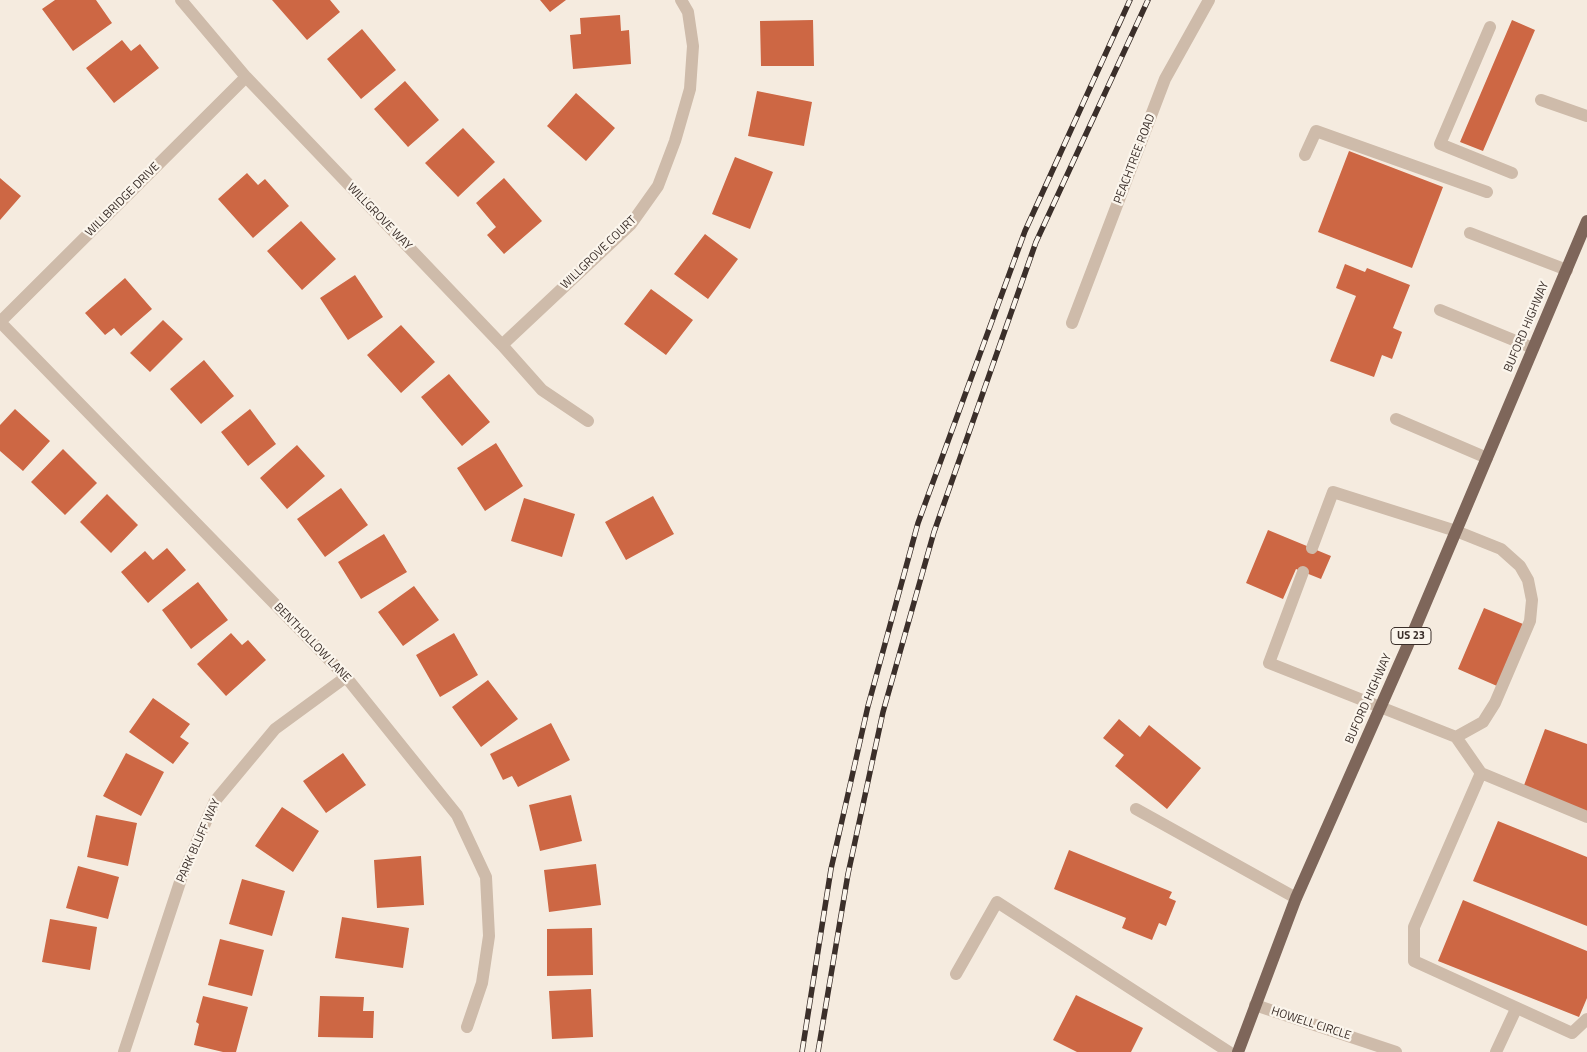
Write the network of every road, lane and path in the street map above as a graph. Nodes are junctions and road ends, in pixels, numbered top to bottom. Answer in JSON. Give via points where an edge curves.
{"nodes":[{"id":1,"x":181,"y":0,"type":"edge"},
{"id":2,"x":681,"y":0,"type":"edge"},
{"id":3,"x":1209,"y":0,"type":"edge"},
{"id":4,"x":1490,"y":27,"type":"dead end"},
{"id":5,"x":246,"y":77,"type":"junction"},
{"id":6,"x":1541,"y":100,"type":"dead end"},
{"id":7,"x":1587,"y":116,"type":"edge"},
{"id":8,"x":1305,"y":155,"type":"dead end"},
{"id":9,"x":1512,"y":173,"type":"dead end"},
{"id":10,"x":1487,"y":192,"type":"dead end"},
{"id":11,"x":1587,"y":221,"type":"edge"},
{"id":12,"x":1470,"y":233,"type":"dead end"},
{"id":13,"x":1567,"y":270,"type":"junction"},
{"id":14,"x":1440,"y":310,"type":"dead end"},
{"id":15,"x":0,"y":322,"type":"edge"},
{"id":16,"x":1072,"y":323,"type":"dead end"},
{"id":17,"x":502,"y":345,"type":"junction"},
{"id":18,"x":1533,"y":348,"type":"junction"},
{"id":19,"x":1396,"y":420,"type":"dead end"},
{"id":20,"x":588,"y":422,"type":"dead end"},
{"id":21,"x":1487,"y":458,"type":"junction"},
{"id":22,"x":1456,"y":531,"type":"junction"},
{"id":23,"x":1312,"y":548,"type":"dead end"},
{"id":24,"x":1303,"y":572,"type":"dead end"},
{"id":25,"x":346,"y":677,"type":"junction"},
{"id":26,"x":1379,"y":709,"type":"junction"},
{"id":27,"x":1456,"y":737,"type":"junction"},
{"id":28,"x":1481,"y":773,"type":"junction"},
{"id":29,"x":1136,"y":809,"type":"dead end"},
{"id":30,"x":1587,"y":817,"type":"edge"},
{"id":31,"x":1296,"y":898,"type":"junction"},
{"id":32,"x":956,"y":974,"type":"dead end"},
{"id":33,"x":1254,"y":1005,"type":"junction"},
{"id":34,"x":1516,"y":1009,"type":"junction"},
{"id":35,"x":1587,"y":1019,"type":"edge"},
{"id":36,"x":467,"y":1027,"type":"dead end"},
{"id":37,"x":124,"y":1052,"type":"edge"},
{"id":38,"x":1230,"y":1052,"type":"edge"},
{"id":39,"x":1238,"y":1052,"type":"edge"},
{"id":40,"x":1396,"y":1052,"type":"edge"},
{"id":41,"x":1496,"y":1052,"type":"edge"}],
"edges":[{"from":1,"to":5,"type":"street","name":"WILLGROVE WAY"},
{"from":2,"to":17,"type":"street","name":"WILLGROVE COURT","via":[[688,12],[693,46],[690,89],[658,186],[631,224]]},
{"from":3,"to":16,"type":"street","name":"PEACHTREE ROAD","via":[[1165,79]]},
{"from":4,"to":9,"type":"street","via":[[1440,144]]},
{"from":5,"to":15,"type":"street","name":"WILLBRIDGE DRIVE"},
{"from":5,"to":17,"type":"street","name":"WILLGROVE WAY"},
{"from":6,"to":7,"type":"street"},
{"from":8,"to":10,"type":"street","via":[[1316,131]]},
{"from":11,"to":13,"type":"main road","name":"BUFORD HIGHWAY","number":"US 23"},
{"from":12,"to":13,"type":"street"},
{"from":13,"to":18,"type":"main road","name":"BUFORD HIGHWAY","number":"US 23"},
{"from":14,"to":18,"type":"street"},
{"from":15,"to":25,"type":"street","name":"BENTHOLLOW LANE"},
{"from":17,"to":20,"type":"street","name":"WILLGROVE WAY","via":[[542,390]]},
{"from":18,"to":21,"type":"main road","name":"BUFORD HIGHWAY","number":"US 23"},
{"from":19,"to":21,"type":"street"},
{"from":21,"to":22,"type":"main road","name":"BUFORD HIGHWAY","number":"US 23"},
{"from":22,"to":23,"type":"street","via":[[1333,492]]},
{"from":22,"to":26,"type":"main road","name":"BUFORD HIGHWAY","number":"US 23"},
{"from":22,"to":27,"type":"street","via":[[1502,550],[1520,566],[1528,580],[1532,600],[1530,621],[1495,703],[1483,722]]},
{"from":24,"to":26,"type":"street","via":[[1269,664]]},
{"from":25,"to":36,"type":"street","name":"BENTHOLLOW LANE","via":[[457,814],[486,878],[489,936],[482,983]]},
{"from":25,"to":37,"type":"street","name":"PARK BLUFF WAY","via":[[275,730],[215,800],[183,873]]},
{"from":26,"to":27,"type":"street"},
{"from":26,"to":31,"type":"main road","name":"BUFORD HIGHWAY","number":"US 23"},
{"from":27,"to":28,"type":"street"},
{"from":28,"to":30,"type":"street"},
{"from":28,"to":34,"type":"street","via":[[1414,927],[1414,961]]},
{"from":29,"to":31,"type":"street"},
{"from":31,"to":33,"type":"main road","name":"BUFORD HIGHWAY","number":"US 23"},
{"from":32,"to":38,"type":"street","via":[[997,902]]},
{"from":33,"to":39,"type":"main road","name":"BUFORD HIGHWAY","number":"US 23"},
{"from":33,"to":40,"type":"street","name":"HOWELL CIRCLE"},
{"from":34,"to":35,"type":"street","via":[[1572,1033]]},
{"from":34,"to":41,"type":"street"}]}
